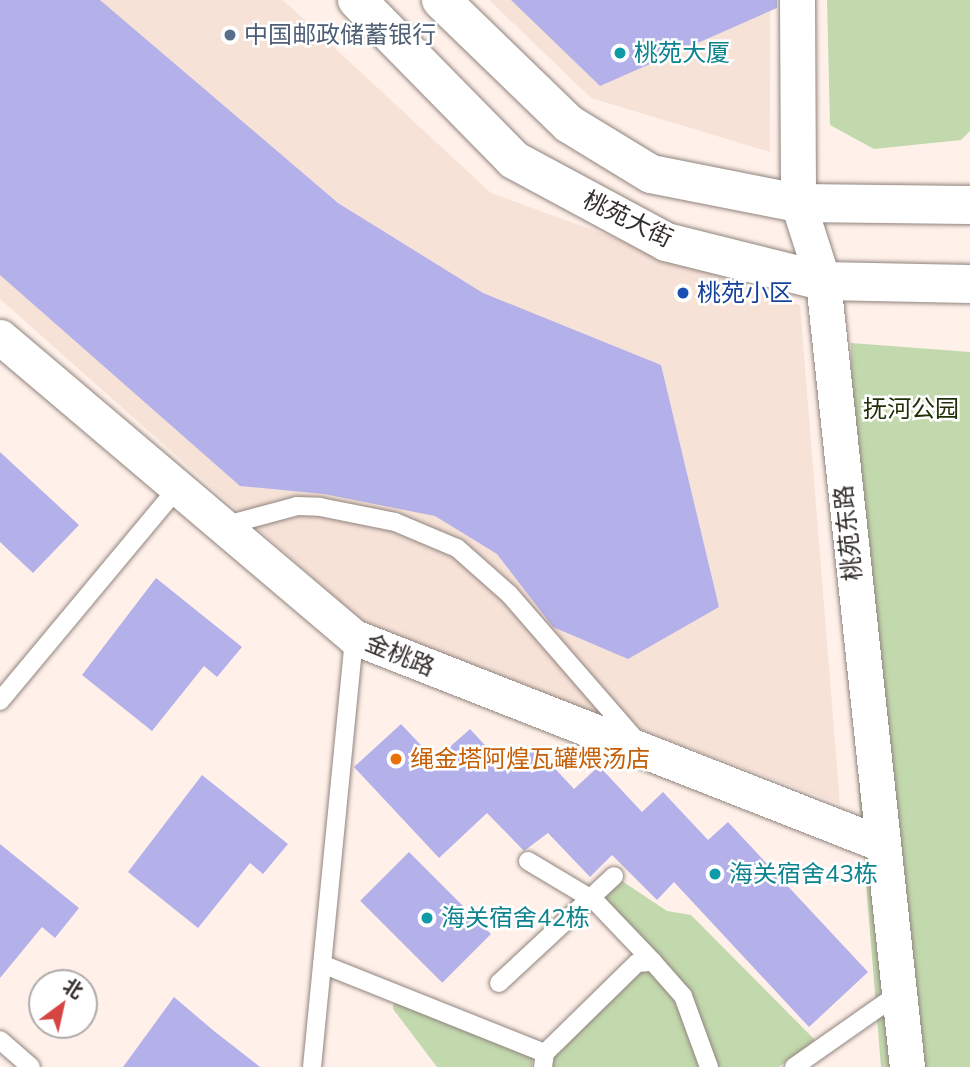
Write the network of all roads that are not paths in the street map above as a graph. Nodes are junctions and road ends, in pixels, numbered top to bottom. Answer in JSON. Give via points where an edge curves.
{"nodes":[{"id":1,"x":357,"y":0,"type":"edge"},
{"id":2,"x":441,"y":0,"type":"edge"},
{"id":3,"x":797,"y":0,"type":"edge"},
{"id":4,"x":798,"y":203,"type":"junction"},
{"id":5,"x":970,"y":205,"type":"edge"},
{"id":6,"x":823,"y":281,"type":"junction"},
{"id":7,"x":970,"y":284,"type":"edge"},
{"id":8,"x":0,"y":337,"type":"edge"},
{"id":9,"x":178,"y":487,"type":"junction"},
{"id":10,"x":223,"y":526,"type":"junction"},
{"id":11,"x":354,"y":637,"type":"junction"},
{"id":12,"x":0,"y":701,"type":"edge"},
{"id":13,"x":647,"y":752,"type":"junction"},
{"id":14,"x":878,"y":843,"type":"junction"},
{"id":15,"x":528,"y":861,"type":"dead end"},
{"id":16,"x":614,"y":876,"type":"dead end"},
{"id":17,"x":590,"y":898,"type":"junction"},
{"id":18,"x":653,"y":962,"type":"junction"},
{"id":19,"x":322,"y":964,"type":"junction"},
{"id":20,"x":499,"y":983,"type":"dead end"},
{"id":21,"x":898,"y":993,"type":"junction"},
{"id":22,"x":0,"y":1040,"type":"edge"},
{"id":23,"x":545,"y":1060,"type":"edge"},
{"id":24,"x":31,"y":1067,"type":"edge"},
{"id":25,"x":312,"y":1067,"type":"edge"},
{"id":26,"x":709,"y":1067,"type":"edge"},
{"id":27,"x":793,"y":1067,"type":"edge"},
{"id":28,"x":907,"y":1067,"type":"edge"}],
"edges":[{"from":1,"to":6,"type":"main road","name":"桃苑大街","via":[[514,160],[666,242]]},
{"from":2,"to":4,"type":"main road","name":"桃苑大街","via":[[569,124],[652,174]]},
{"from":3,"to":4,"type":"street","name":"桃苑东路"},
{"from":4,"to":5,"type":"main road","name":"桃苑大街"},
{"from":4,"to":6,"type":"street","name":"桃苑东路"},
{"from":6,"to":7,"type":"main road","name":"桃苑大街"},
{"from":6,"to":14,"type":"street","name":"桃苑东路"},
{"from":8,"to":9,"type":"street","name":"金桃路"},
{"from":9,"to":10,"type":"street","name":"金桃路"},
{"from":9,"to":12,"type":"lane"},
{"from":10,"to":11,"type":"street","name":"金桃路"},
{"from":10,"to":13,"type":"lane","via":[[297,506],[320,507],[395,522],[457,548],[509,594]]},
{"from":11,"to":13,"type":"street","name":"金桃路"},
{"from":11,"to":19,"type":"lane"},
{"from":13,"to":14,"type":"street","name":"金桃路"},
{"from":14,"to":21,"type":"street","name":"桃苑东路"},
{"from":15,"to":17,"type":"lane"},
{"from":16,"to":17,"type":"lane"},
{"from":17,"to":18,"type":"lane"},
{"from":17,"to":20,"type":"lane"},
{"from":18,"to":23,"type":"lane","via":[[637,963]]},
{"from":18,"to":26,"type":"lane","via":[[683,996]]},
{"from":19,"to":23,"type":"lane"},
{"from":19,"to":25,"type":"lane"},
{"from":21,"to":27,"type":"lane"},
{"from":21,"to":28,"type":"street","name":"桃苑东路"},
{"from":22,"to":24,"type":"lane"}]}
